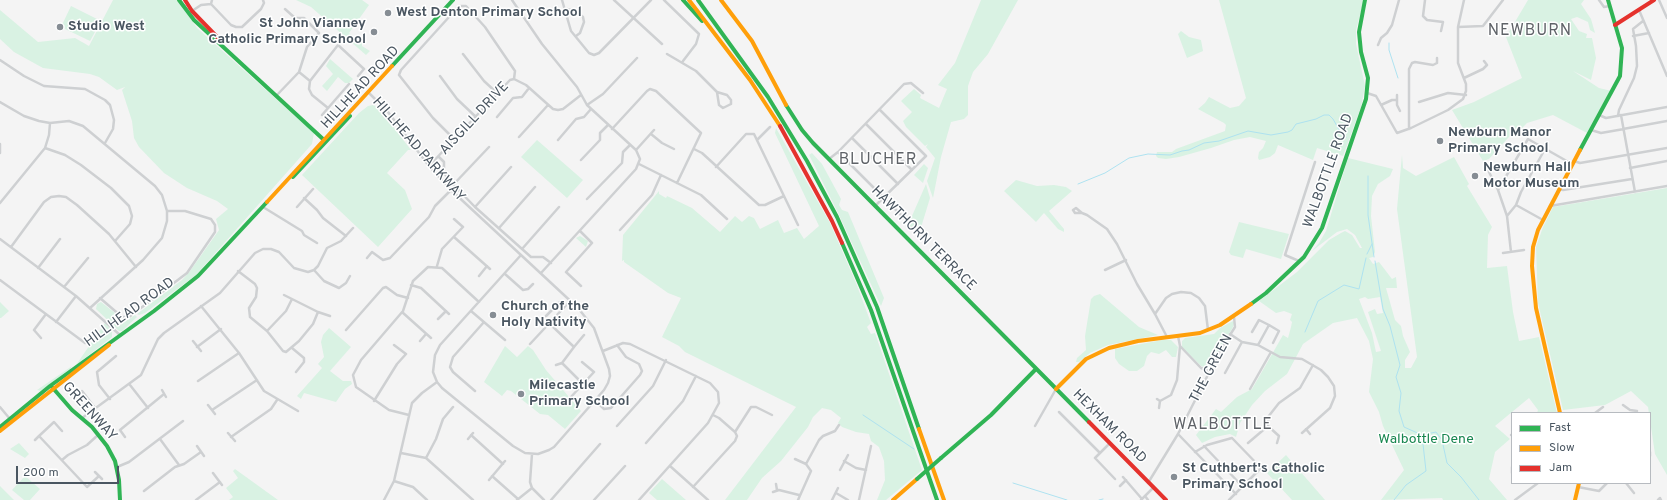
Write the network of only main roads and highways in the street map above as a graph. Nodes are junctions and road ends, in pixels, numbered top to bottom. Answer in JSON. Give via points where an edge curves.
{"nodes":[{"id":1,"x":179,"y":0,"type":"edge"},
{"id":2,"x":185,"y":0,"type":"edge"},
{"id":3,"x":453,"y":0,"type":"edge"},
{"id":4,"x":456,"y":0,"type":"edge"},
{"id":5,"x":683,"y":0,"type":"edge"},
{"id":6,"x":689,"y":0,"type":"edge"},
{"id":7,"x":721,"y":0,"type":"edge"},
{"id":8,"x":1365,"y":0,"type":"edge"},
{"id":9,"x":1608,"y":0,"type":"edge"},
{"id":10,"x":1654,"y":0,"type":"edge"},
{"id":11,"x":699,"y":1,"type":"edge"},
{"id":12,"x":1616,"y":25,"type":"junction"},
{"id":13,"x":724,"y":45,"type":"junction"},
{"id":14,"x":226,"y":47,"type":"junction"},
{"id":15,"x":370,"y":94,"type":"junction"},
{"id":16,"x":325,"y":141,"type":"junction"},
{"id":17,"x":1036,"y":368,"type":"junction"},
{"id":18,"x":51,"y":387,"type":"junction"},
{"id":19,"x":1056,"y":389,"type":"junction"},
{"id":20,"x":1560,"y":412,"type":"edge"},
{"id":21,"x":11,"y":421,"type":"junction"},
{"id":22,"x":0,"y":427,"type":"edge"},
{"id":23,"x":0,"y":431,"type":"edge"},
{"id":24,"x":1578,"y":485,"type":"edge"},
{"id":25,"x":120,"y":500,"type":"edge"},
{"id":26,"x":893,"y":500,"type":"edge"},
{"id":27,"x":937,"y":500,"type":"edge"},
{"id":28,"x":944,"y":500,"type":"edge"},
{"id":29,"x":1166,"y":500,"type":"edge"},
{"id":30,"x":1575,"y":500,"type":"edge"}],
"edges":[{"from":1,"to":14,"type":"main road","via":[[194,20]]},
{"from":2,"to":14,"type":"main road"},
{"from":3,"to":15,"type":"main road","name":"HILLHEAD ROAD"},
{"from":4,"to":15,"type":"main road","name":"HILLHEAD ROAD"},
{"from":5,"to":13,"type":"main road"},
{"from":6,"to":13,"type":"main road"},
{"from":7,"to":17,"type":"main road","name":"HAWTHORN TERRACE","via":[[752,41],[797,123],[829,159]]},
{"from":8,"to":19,"type":"main road","name":"WALBOTTLE ROAD","via":[[1359,32],[1368,78],[1365,105],[1322,228],[1304,256],[1266,293],[1234,317],[1208,331],[1123,344],[1094,354],[1079,365]]},
{"from":9,"to":12,"type":"main road"},
{"from":10,"to":12,"type":"main road"},
{"from":11,"to":28,"type":"main road","via":[[768,96],[837,217],[877,307]]},
{"from":12,"to":20,"type":"main road","via":[[1622,48],[1621,71],[1616,86],[1550,206],[1533,247],[1535,302]]},
{"from":13,"to":27,"type":"main road","via":[[780,128],[842,242],[871,310]]},
{"from":14,"to":16,"type":"main road"},
{"from":15,"to":16,"type":"main road","name":"HILLHEAD ROAD"},
{"from":16,"to":18,"type":"main road","name":"HILLHEAD ROAD","via":[[198,276]]},
{"from":17,"to":19,"type":"main road","name":"HEXHAM ROAD"},
{"from":17,"to":26,"type":"main road","bridge":true,"via":[[991,416]]},
{"from":18,"to":21,"type":"main road"},
{"from":18,"to":21,"type":"main road","name":"HILLHEAD ROAD"},
{"from":18,"to":25,"type":"main road","name":"GREENWAY","via":[[107,446],[117,467]]},
{"from":19,"to":29,"type":"main road","name":"HEXHAM ROAD"},
{"from":21,"to":22,"type":"main road","name":"HILLHEAD ROAD"},
{"from":21,"to":23,"type":"main road"},
{"from":24,"to":30,"type":"main road"}]}
